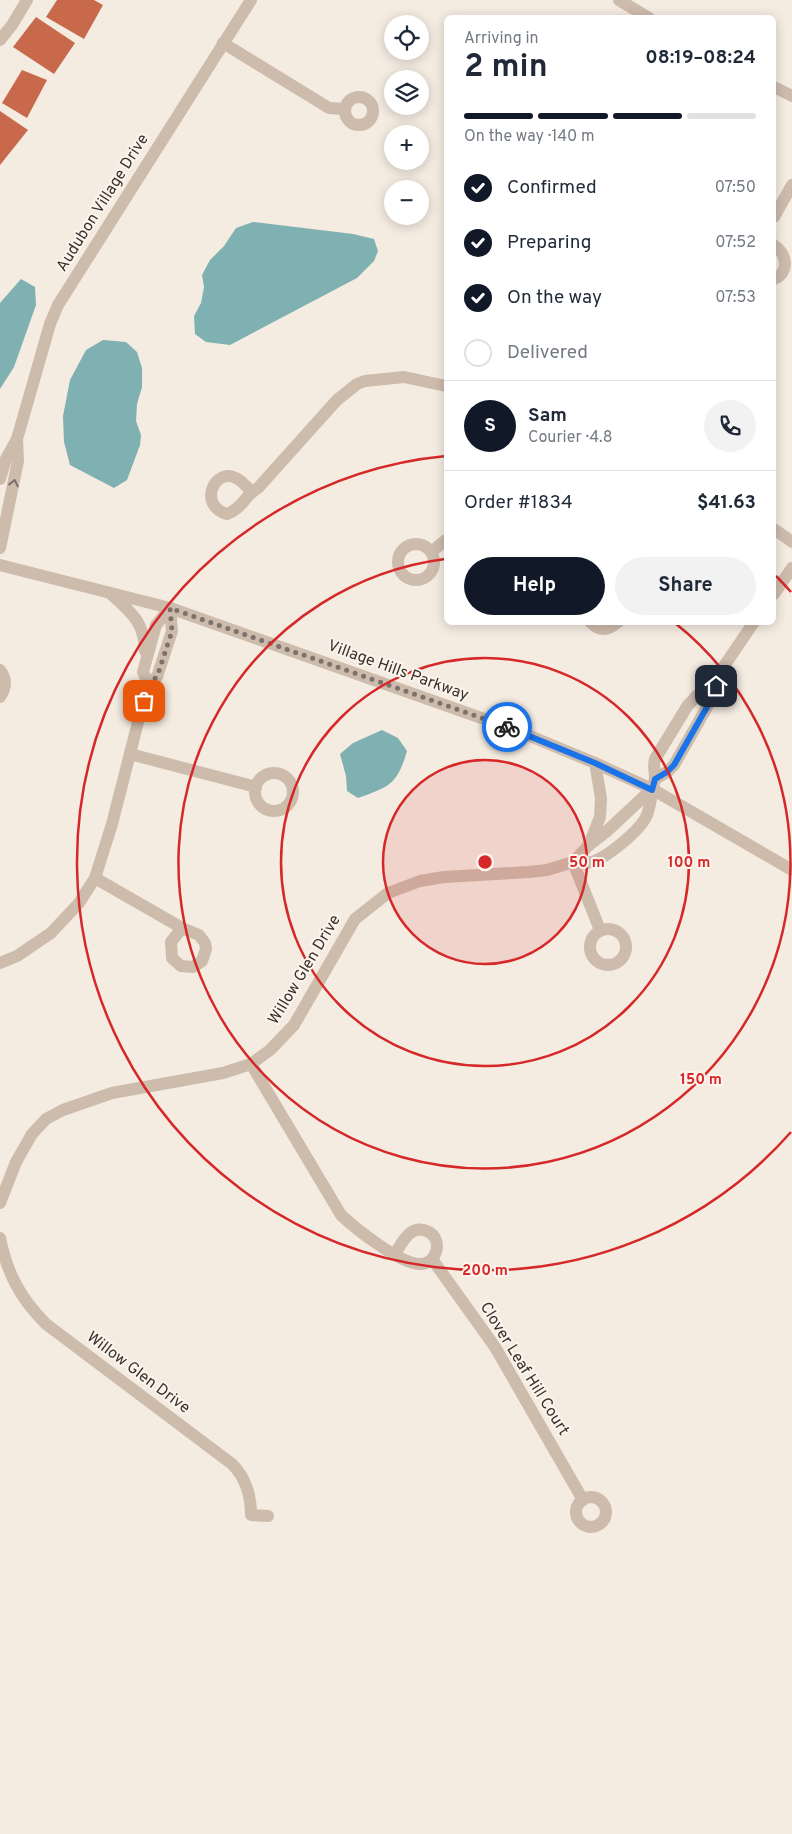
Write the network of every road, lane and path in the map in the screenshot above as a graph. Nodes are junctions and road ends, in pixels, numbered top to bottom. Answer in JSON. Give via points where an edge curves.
{"nodes":[{"id":1,"x":27,"y":0,"type":"edge"},
{"id":2,"x":251,"y":0,"type":"edge"},
{"id":3,"x":618,"y":0,"type":"edge"},
{"id":4,"x":644,"y":15,"type":"edge"},
{"id":5,"x":0,"y":40,"type":"edge"},
{"id":6,"x":223,"y":43,"type":"junction"},
{"id":7,"x":776,"y":87,"type":"edge"},
{"id":8,"x":792,"y":96,"type":"edge"},
{"id":9,"x":345,"y":109,"type":"dead end"},
{"id":10,"x":792,"y":185,"type":"edge"},
{"id":11,"x":776,"y":213,"type":"edge"},
{"id":12,"x":776,"y":246,"type":"edge"},
{"id":13,"x":776,"y":278,"type":"edge"},
{"id":14,"x":444,"y":386,"type":"edge"},
{"id":15,"x":17,"y":438,"type":"junction"},
{"id":16,"x":0,"y":479,"type":"edge"},
{"id":17,"x":251,"y":492,"type":"dead end"},
{"id":18,"x":776,"y":530,"type":"edge"},
{"id":19,"x":444,"y":542,"type":"edge"},
{"id":20,"x":792,"y":542,"type":"edge"},
{"id":21,"x":0,"y":548,"type":"edge"},
{"id":22,"x":431,"y":552,"type":"dead end"},
{"id":23,"x":0,"y":565,"type":"edge"},
{"id":24,"x":792,"y":568,"type":"edge"},
{"id":25,"x":776,"y":591,"type":"edge"},
{"id":26,"x":109,"y":592,"type":"junction"},
{"id":27,"x":170,"y":608,"type":"junction"},
{"id":28,"x":594,"y":625,"type":"edge"},
{"id":29,"x":613,"y":625,"type":"edge"},
{"id":30,"x":752,"y":625,"type":"edge"},
{"id":31,"x":146,"y":663,"type":"junction"},
{"id":32,"x":0,"y":670,"type":"edge"},
{"id":33,"x":720,"y":672,"type":"junction"},
{"id":34,"x":148,"y":683,"type":"junction"},
{"id":35,"x":0,"y":697,"type":"edge"},
{"id":36,"x":130,"y":754,"type":"junction"},
{"id":37,"x":595,"y":763,"type":"junction"},
{"id":38,"x":653,"y":784,"type":"junction"},
{"id":39,"x":256,"y":787,"type":"dead end"},
{"id":40,"x":589,"y":845,"type":"junction"},
{"id":41,"x":573,"y":862,"type":"junction"},
{"id":42,"x":792,"y":870,"type":"edge"},
{"id":43,"x":95,"y":878,"type":"junction"},
{"id":44,"x":188,"y":930,"type":"dead end"},
{"id":45,"x":600,"y":930,"type":"dead end"},
{"id":46,"x":0,"y":963,"type":"edge"},
{"id":47,"x":251,"y":1064,"type":"junction"},
{"id":48,"x":0,"y":1203,"type":"edge"},
{"id":49,"x":0,"y":1238,"type":"edge"},
{"id":50,"x":396,"y":1254,"type":"junction"},
{"id":51,"x":432,"y":1259,"type":"junction"},
{"id":52,"x":583,"y":1500,"type":"dead end"},
{"id":53,"x":268,"y":1516,"type":"dead end"}],
"edges":[{"from":1,"to":5,"type":"street"},
{"from":2,"to":6,"type":"street","name":"Audubon Village Drive"},
{"from":3,"to":4,"type":"street"},
{"from":6,"to":9,"type":"street","via":[[329,108]]},
{"from":6,"to":15,"type":"street","name":"Audubon Village Drive","via":[[58,305]]},
{"from":7,"to":8,"type":"street"},
{"from":10,"to":11,"type":"street"},
{"from":12,"to":13,"type":"street","via":[[785,260],[783,272]]},
{"from":14,"to":17,"type":"street","via":[[404,377],[357,384],[337,400]]},
{"from":15,"to":16,"type":"street","name":"Audubon Village Drive"},
{"from":21,"to":15,"type":"street","name":"Audubon Village Drive","one_way":true,"via":[[18,461]]},
{"from":18,"to":20,"type":"street"},
{"from":19,"to":22,"type":"street"},
{"from":23,"to":26,"type":"street","name":"Village Hills Parkway"},
{"from":24,"to":25,"type":"street"},
{"from":26,"to":27,"type":"street","name":"Village Hills Parkway"},
{"from":26,"to":31,"type":"street","via":[[137,620],[145,637]]},
{"from":27,"to":31,"type":"street","via":[[156,625]]},
{"from":27,"to":34,"type":"street","via":[[172,631],[157,677]]},
{"from":27,"to":37,"type":"street","name":"Village Hills Parkway","via":[[518,731]]},
{"from":28,"to":29,"type":"street","via":[[600,629]]},
{"from":30,"to":33,"type":"street"},
{"from":31,"to":34,"type":"street","via":[[143,672]]},
{"from":32,"to":35,"type":"street","via":[[5,686]]},
{"from":33,"to":38,"type":"street","via":[[711,700],[674,765]]},
{"from":33,"to":38,"type":"street","via":[[697,694],[678,720],[655,759]]},
{"from":34,"to":36,"type":"street"},
{"from":36,"to":39,"type":"street"},
{"from":36,"to":43,"type":"street"},
{"from":37,"to":38,"type":"street","name":"Village Hills Parkway"},
{"from":37,"to":40,"type":"street","via":[[601,798],[600,817]]},
{"from":38,"to":40,"type":"street","name":"Willow Glen Drive"},
{"from":38,"to":41,"type":"street","name":"Willow Glen Drive","via":[[648,812],[636,830],[607,854],[588,864]]},
{"from":38,"to":42,"type":"street","name":"Village Hills Parkway"},
{"from":40,"to":41,"type":"street","name":"Willow Glen Drive"},
{"from":41,"to":45,"type":"street"},
{"from":41,"to":47,"type":"street","name":"Willow Glen Drive","via":[[547,870],[420,881],[388,893],[355,919],[294,1025]]},
{"from":43,"to":44,"type":"street"},
{"from":43,"to":46,"type":"street","via":[[79,903],[51,933],[17,956]]},
{"from":47,"to":48,"type":"street","name":"Willow Glen Drive","via":[[223,1073],[112,1093],[46,1119],[32,1134],[16,1162]]},
{"from":47,"to":50,"type":"street","via":[[338,1211],[361,1233]]},
{"from":49,"to":53,"type":"street","name":"Willow Glen Drive","via":[[10,1274],[30,1308],[46,1324],[232,1464],[243,1475],[251,1515]]},
{"from":50,"to":51,"type":"street","via":[[416,1264],[428,1263]]},
{"from":50,"to":51,"type":"street","via":[[408,1234],[419,1229],[436,1240],[436,1254]]},
{"from":51,"to":52,"type":"street","name":"Clover Leaf Hill Court","via":[[495,1347]]}]}
